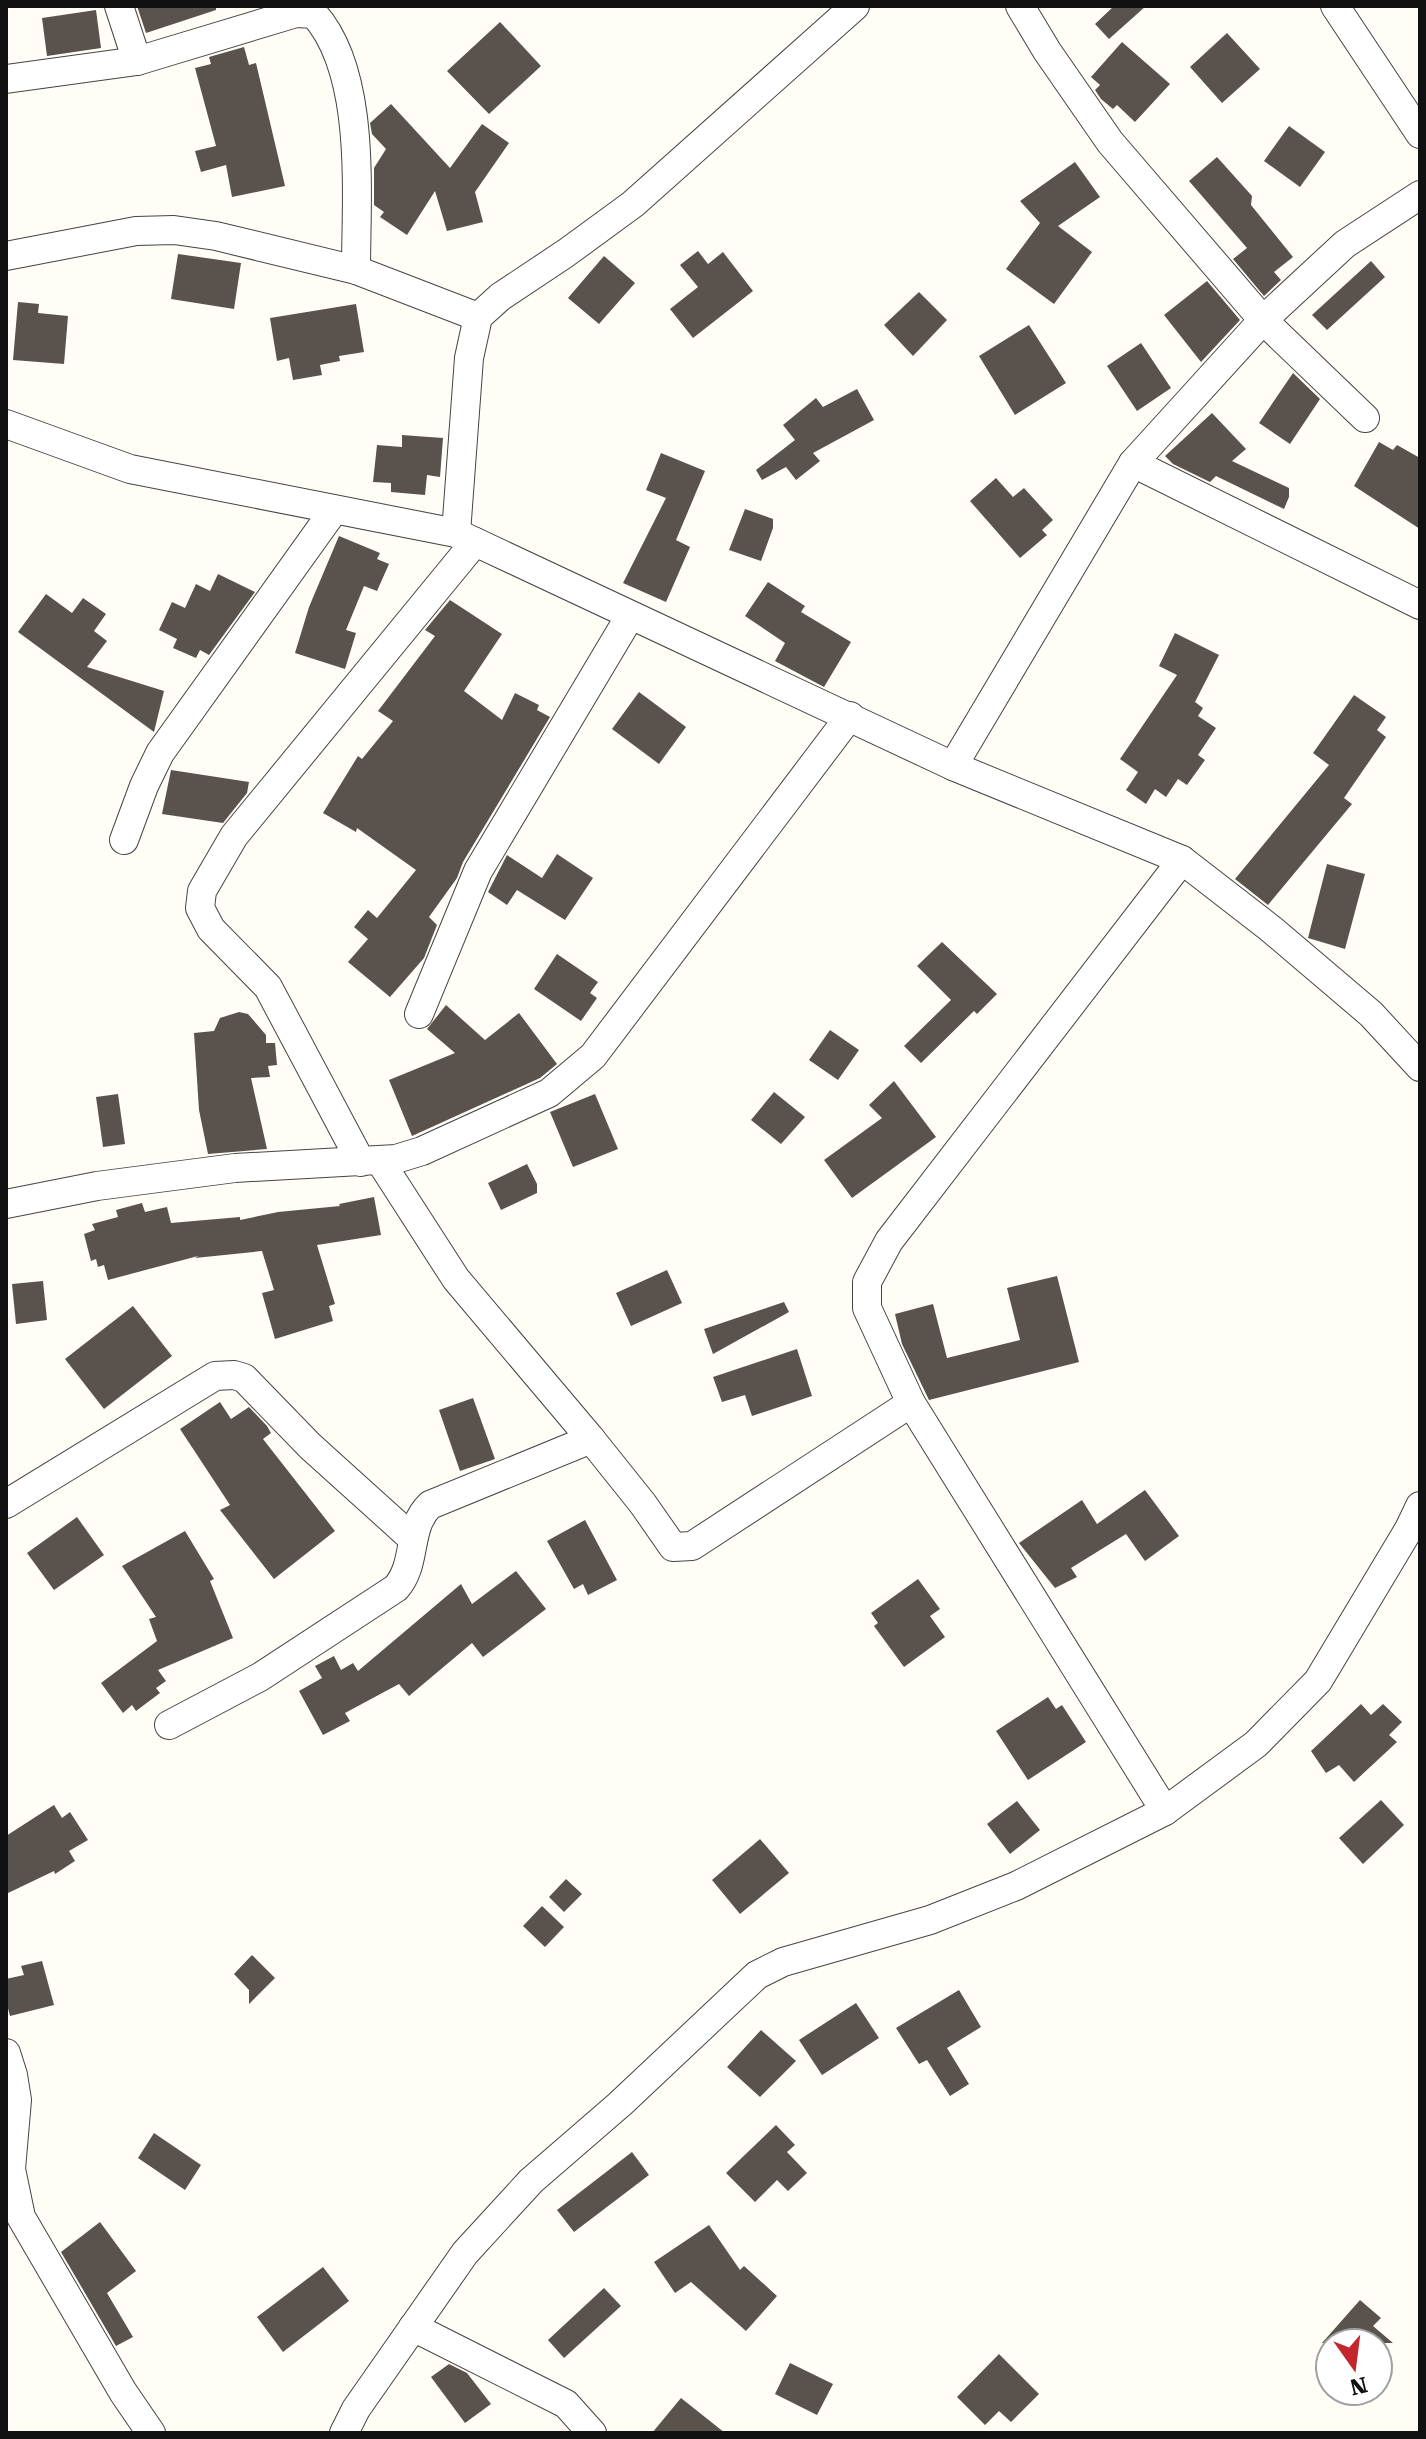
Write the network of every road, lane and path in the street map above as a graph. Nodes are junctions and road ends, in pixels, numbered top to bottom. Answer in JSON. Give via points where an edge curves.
{"nodes":[{"id":1,"x":119,"y":6,"type":"edge"},
{"id":2,"x":855,"y":6,"type":"edge"},
{"id":3,"x":1020,"y":6,"type":"edge"},
{"id":4,"x":1335,"y":6,"type":"edge"},
{"id":5,"x":137,"y":61,"type":"junction"},
{"id":6,"x":6,"y":79,"type":"edge"},
{"id":7,"x":1420,"y":134,"type":"edge"},
{"id":8,"x":1420,"y":195,"type":"edge"},
{"id":9,"x":6,"y":256,"type":"edge"},
{"id":10,"x":356,"y":270,"type":"junction"},
{"id":11,"x":478,"y":317,"type":"junction"},
{"id":12,"x":1263,"y":320,"type":"junction"},
{"id":13,"x":1365,"y":418,"type":"dead end"},
{"id":14,"x":6,"y":424,"type":"edge"},
{"id":15,"x":1133,"y":463,"type":"junction"},
{"id":16,"x":334,"y":510,"type":"junction"},
{"id":17,"x":466,"y":537,"type":"junction"},
{"id":18,"x":1420,"y":605,"type":"edge"},
{"id":19,"x":630,"y":616,"type":"junction"},
{"id":20,"x":850,"y":716,"type":"junction"},
{"id":21,"x":953,"y":766,"type":"junction"},
{"id":22,"x":124,"y":840,"type":"dead end"},
{"id":23,"x":1182,"y":860,"type":"junction"},
{"id":24,"x":419,"y":1014,"type":"dead end"},
{"id":25,"x":1420,"y":1067,"type":"edge"},
{"id":26,"x":370,"y":1161,"type":"junction"},
{"id":27,"x":6,"y":1204,"type":"edge"},
{"id":28,"x":911,"y":1403,"type":"junction"},
{"id":29,"x":591,"y":1439,"type":"junction"},
{"id":30,"x":6,"y":1504,"type":"edge"},
{"id":31,"x":1420,"y":1506,"type":"edge"},
{"id":32,"x":413,"y":1539,"type":"junction"},
{"id":33,"x":169,"y":1725,"type":"dead end"},
{"id":34,"x":1165,"y":1811,"type":"junction"},
{"id":35,"x":6,"y":2053,"type":"edge"},
{"id":36,"x":413,"y":2327,"type":"junction"},
{"id":37,"x":151,"y":2433,"type":"edge"},
{"id":38,"x":344,"y":2433,"type":"edge"},
{"id":39,"x":592,"y":2433,"type":"edge"}],
"edges":[{"from":1,"to":5,"type":"street"},
{"from":2,"to":11,"type":"street","via":[[633,204]]},
{"from":3,"to":12,"type":"street","via":[[1110,142]]},
{"from":4,"to":7,"type":"street"},
{"from":5,"to":6,"type":"street"},
{"from":5,"to":10,"type":"street","via":[[296,13],[314,14],[328,29],[344,73],[356,142]]},
{"from":8,"to":12,"type":"street","via":[[1345,244]]},
{"from":9,"to":10,"type":"street","via":[[136,231],[174,230]]},
{"from":10,"to":11,"type":"street"},
{"from":11,"to":17,"type":"street","via":[[469,358]]},
{"from":12,"to":13,"type":"street"},
{"from":12,"to":15,"type":"street"},
{"from":14,"to":16,"type":"street","via":[[130,469]]},
{"from":15,"to":18,"type":"street"},
{"from":15,"to":21,"type":"street"},
{"from":16,"to":17,"type":"street"},
{"from":16,"to":22,"type":"street","via":[[160,753]]},
{"from":17,"to":19,"type":"street"},
{"from":17,"to":26,"type":"street","via":[[234,836],[202,891],[200,908],[211,929],[268,987]]},
{"from":19,"to":20,"type":"street"},
{"from":19,"to":24,"type":"street","via":[[478,871]]},
{"from":20,"to":21,"type":"street"},
{"from":20,"to":26,"type":"street","via":[[593,1056],[549,1093],[422,1151]]},
{"from":21,"to":23,"type":"street"},
{"from":23,"to":25,"type":"street","via":[[1371,1014]]},
{"from":23,"to":28,"type":"street","via":[[889,1241],[867,1282],[867,1308]]},
{"from":26,"to":27,"type":"street","via":[[235,1168]]},
{"from":26,"to":29,"type":"street","via":[[456,1279]]},
{"from":28,"to":29,"type":"street","via":[[692,1546],[673,1547]]},
{"from":28,"to":34,"type":"street"},
{"from":29,"to":32,"type":"street","via":[[430,1505],[416,1522]]},
{"from":30,"to":32,"type":"street","via":[[215,1376],[234,1375],[244,1378]]},
{"from":31,"to":34,"type":"street","via":[[1318,1681],[1256,1744]]},
{"from":32,"to":33,"type":"street","via":[[405,1578],[396,1588],[260,1677]]},
{"from":34,"to":36,"type":"street","via":[[1002,1892],[757,1975],[531,2181],[465,2253]]},
{"from":35,"to":37,"type":"street","via":[[17,2100],[11,2169],[21,2217]]},
{"from":36,"to":38,"type":"street"},
{"from":36,"to":39,"type":"street","via":[[566,2404]]}]}
